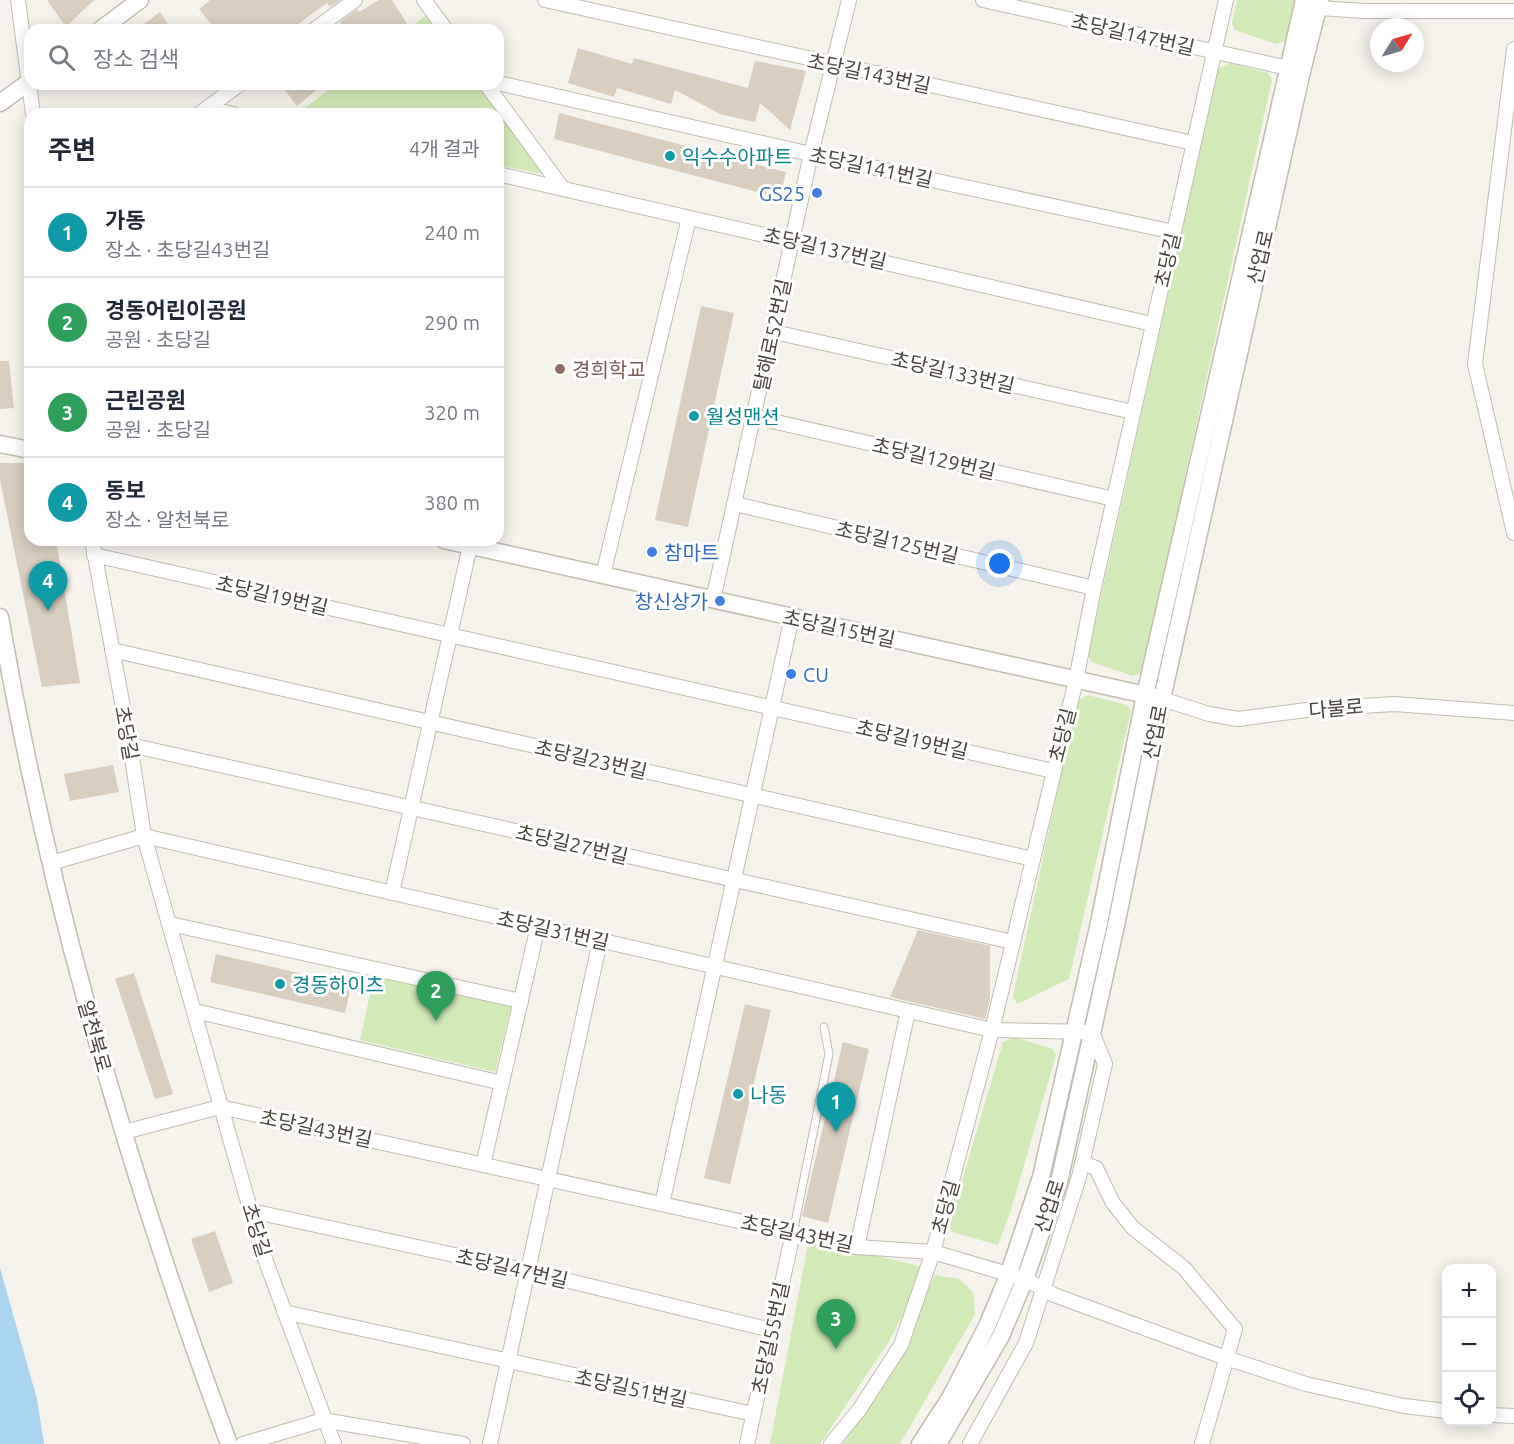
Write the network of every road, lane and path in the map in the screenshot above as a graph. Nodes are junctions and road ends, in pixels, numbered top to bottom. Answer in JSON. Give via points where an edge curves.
{"nodes":[{"id":1,"x":18,"y":0,"type":"edge"},
{"id":2,"x":140,"y":0,"type":"edge"},
{"id":3,"x":355,"y":0,"type":"edge"},
{"id":4,"x":424,"y":0,"type":"edge"},
{"id":5,"x":545,"y":0,"type":"edge"},
{"id":6,"x":849,"y":0,"type":"edge"},
{"id":7,"x":983,"y":0,"type":"edge"},
{"id":8,"x":1226,"y":0,"type":"edge"},
{"id":9,"x":1314,"y":2,"type":"edge"},
{"id":10,"x":1365,"y":6,"type":"edge"},
{"id":11,"x":1514,"y":11,"type":"edge"},
{"id":12,"x":108,"y":24,"type":"edge"},
{"id":13,"x":322,"y":24,"type":"edge"},
{"id":14,"x":442,"y":24,"type":"edge"},
{"id":15,"x":24,"y":41,"type":"edge"},
{"id":16,"x":1514,"y":49,"type":"edge"},
{"id":17,"x":1214,"y":53,"type":"junction"},
{"id":18,"x":834,"y":65,"type":"junction"},
{"id":19,"x":1295,"y":69,"type":"junction"},
{"id":20,"x":504,"y":84,"type":"edge"},
{"id":21,"x":24,"y":86,"type":"edge"},
{"id":22,"x":31,"y":90,"type":"edge"},
{"id":23,"x":232,"y":90,"type":"edge"},
{"id":24,"x":490,"y":90,"type":"edge"},
{"id":25,"x":0,"y":104,"type":"edge"},
{"id":26,"x":32,"y":108,"type":"edge"},
{"id":27,"x":207,"y":108,"type":"edge"},
{"id":28,"x":504,"y":108,"type":"edge"},
{"id":29,"x":504,"y":109,"type":"edge"},
{"id":30,"x":1193,"y":143,"type":"junction"},
{"id":31,"x":811,"y":154,"type":"junction"},
{"id":32,"x":504,"y":175,"type":"edge"},
{"id":33,"x":563,"y":189,"type":"junction"},
{"id":34,"x":689,"y":218,"type":"junction"},
{"id":35,"x":1174,"y":232,"type":"junction"},
{"id":36,"x":792,"y":240,"type":"junction"},
{"id":37,"x":1152,"y":324,"type":"junction"},
{"id":38,"x":774,"y":332,"type":"junction"},
{"id":39,"x":1133,"y":412,"type":"junction"},
{"id":40,"x":754,"y":417,"type":"junction"},
{"id":41,"x":0,"y":444,"type":"edge"},
{"id":42,"x":24,"y":449,"type":"edge"},
{"id":43,"x":1114,"y":499,"type":"junction"},
{"id":44,"x":735,"y":504,"type":"junction"},
{"id":45,"x":1514,"y":533,"type":"edge"},
{"id":46,"x":93,"y":546,"type":"edge"},
{"id":47,"x":470,"y":546,"type":"joint"},
{"id":48,"x":94,"y":555,"type":"junction"},
{"id":49,"x":603,"y":575,"type":"junction"},
{"id":50,"x":1094,"y":588,"type":"junction"},
{"id":51,"x":713,"y":600,"type":"junction"},
{"id":52,"x":0,"y":617,"type":"edge"},
{"id":53,"x":792,"y":617,"type":"junction"},
{"id":54,"x":450,"y":635,"type":"junction"},
{"id":55,"x":112,"y":650,"type":"junction"},
{"id":56,"x":1076,"y":680,"type":"junction"},
{"id":57,"x":1154,"y":697,"type":"junction"},
{"id":58,"x":772,"y":708,"type":"junction"},
{"id":59,"x":1514,"y":713,"type":"edge"},
{"id":60,"x":430,"y":722,"type":"junction"},
{"id":61,"x":130,"y":745,"type":"junction"},
{"id":62,"x":1053,"y":771,"type":"junction"},
{"id":63,"x":753,"y":796,"type":"junction"},
{"id":64,"x":411,"y":807,"type":"junction"},
{"id":65,"x":144,"y":836,"type":"junction"},
{"id":66,"x":1033,"y":859,"type":"junction"},
{"id":67,"x":51,"y":863,"type":"junction"},
{"id":68,"x":734,"y":880,"type":"junction"},
{"id":69,"x":392,"y":893,"type":"junction"},
{"id":70,"x":170,"y":924,"type":"junction"},
{"id":71,"x":538,"y":926,"type":"junction"},
{"id":72,"x":600,"y":940,"type":"junction"},
{"id":73,"x":1013,"y":942,"type":"junction"},
{"id":74,"x":715,"y":967,"type":"junction"},
{"id":75,"x":521,"y":1001,"type":"junction"},
{"id":76,"x":195,"y":1011,"type":"junction"},
{"id":77,"x":908,"y":1011,"type":"junction"},
{"id":78,"x":824,"y":1026,"type":"dead end"},
{"id":79,"x":992,"y":1030,"type":"junction"},
{"id":80,"x":1075,"y":1032,"type":"junction"},
{"id":81,"x":1092,"y":1032,"type":"junction"},
{"id":82,"x":502,"y":1083,"type":"junction"},
{"id":83,"x":220,"y":1107,"type":"junction"},
{"id":84,"x":124,"y":1132,"type":"junction"},
{"id":85,"x":1082,"y":1163,"type":"junction"},
{"id":86,"x":483,"y":1165,"type":"junction"},
{"id":87,"x":548,"y":1179,"type":"junction"},
{"id":88,"x":662,"y":1204,"type":"junction"},
{"id":89,"x":251,"y":1211,"type":"junction"},
{"id":90,"x":793,"y":1233,"type":"junction"},
{"id":91,"x":857,"y":1247,"type":"junction"},
{"id":92,"x":933,"y":1252,"type":"junction"},
{"id":93,"x":528,"y":1271,"type":"junction"},
{"id":94,"x":1008,"y":1276,"type":"junction"},
{"id":95,"x":1024,"y":1279,"type":"junction"},
{"id":96,"x":1044,"y":1290,"type":"junction"},
{"id":97,"x":284,"y":1312,"type":"junction"},
{"id":98,"x":771,"y":1330,"type":"junction"},
{"id":99,"x":1226,"y":1358,"type":"junction"},
{"id":100,"x":509,"y":1361,"type":"junction"},
{"id":101,"x":1442,"y":1411,"type":"edge"},
{"id":102,"x":753,"y":1414,"type":"junction"},
{"id":103,"x":1496,"y":1415,"type":"edge"},
{"id":104,"x":1514,"y":1416,"type":"edge"},
{"id":105,"x":323,"y":1420,"type":"junction"},
{"id":106,"x":229,"y":1444,"type":"edge"},
{"id":107,"x":243,"y":1444,"type":"edge"},
{"id":108,"x":334,"y":1444,"type":"edge"},
{"id":109,"x":463,"y":1444,"type":"edge"},
{"id":110,"x":490,"y":1444,"type":"edge"},
{"id":111,"x":747,"y":1444,"type":"edge"},
{"id":112,"x":831,"y":1444,"type":"edge"},
{"id":113,"x":920,"y":1444,"type":"edge"},
{"id":114,"x":938,"y":1444,"type":"edge"},
{"id":115,"x":970,"y":1444,"type":"edge"},
{"id":116,"x":1202,"y":1444,"type":"edge"}],
"edges":[{"from":1,"to":15,"type":"street"},
{"from":2,"to":12,"type":"street"},
{"from":3,"to":13,"type":"street"},
{"from":4,"to":14,"type":"street"},
{"from":5,"to":18,"type":"street","name":"초당길143번길"},
{"from":6,"to":18,"type":"street","name":"탈해로52번길"},
{"from":7,"to":17,"type":"street","name":"초당길147번길"},
{"from":8,"to":17,"type":"street","name":"초당길"},
{"from":9,"to":10,"type":"street"},
{"from":9,"to":19,"type":"street","name":"산업로"},
{"from":10,"to":11,"type":"street"},
{"from":16,"to":45,"type":"street","via":[[1475,364]]},
{"from":17,"to":19,"type":"street","name":"초당길147번길"},
{"from":17,"to":30,"type":"street","name":"초당길"},
{"from":18,"to":30,"type":"street","name":"초당길143번길"},
{"from":18,"to":31,"type":"street","name":"탈해로52번길"},
{"from":19,"to":57,"type":"street","name":"산업로"},
{"from":20,"to":31,"type":"street","name":"초당길141번길"},
{"from":21,"to":25,"type":"street"},
{"from":22,"to":26,"type":"street"},
{"from":23,"to":27,"type":"street"},
{"from":24,"to":28,"type":"street"},
{"from":29,"to":33,"type":"street"},
{"from":30,"to":35,"type":"street","name":"초당길"},
{"from":31,"to":35,"type":"street","name":"초당길141번길"},
{"from":31,"to":36,"type":"street","name":"탈해로52번길"},
{"from":32,"to":33,"type":"street","name":"초당길137번길"},
{"from":33,"to":34,"type":"street","name":"초당길137번길"},
{"from":34,"to":36,"type":"street","name":"초당길137번길"},
{"from":34,"to":49,"type":"street"},
{"from":35,"to":37,"type":"street","name":"초당길"},
{"from":36,"to":37,"type":"street","name":"초당길137번길"},
{"from":36,"to":38,"type":"street","name":"탈해로52번길"},
{"from":37,"to":39,"type":"street","name":"초당길"},
{"from":38,"to":39,"type":"street","name":"초당길133번길"},
{"from":38,"to":40,"type":"street","name":"탈해로52번길"},
{"from":39,"to":43,"type":"street","name":"초당길"},
{"from":40,"to":43,"type":"street","name":"초당길129번길"},
{"from":40,"to":44,"type":"street","name":"탈해로52번길"},
{"from":41,"to":42,"type":"street"},
{"from":43,"to":50,"type":"street","name":"초당길"},
{"from":44,"to":50,"type":"street","name":"초당길125번길"},
{"from":44,"to":51,"type":"street","name":"탈해로52번길"},
{"from":46,"to":48,"type":"street","name":"초당길"},
{"from":47,"to":49,"type":"street","name":"초당길15번길"},
{"from":47,"to":54,"type":"street"},
{"from":48,"to":54,"type":"street","name":"초당길19번길"},
{"from":48,"to":55,"type":"street","name":"초당길"},
{"from":49,"to":51,"type":"street","name":"초당길15번길"},
{"from":50,"to":56,"type":"street","name":"초당길"},
{"from":51,"to":53,"type":"street","name":"초당길15번길"},
{"from":52,"to":67,"type":"street","name":"알천북로","via":[[16,711]]},
{"from":53,"to":56,"type":"street","name":"초당길15번길"},
{"from":53,"to":58,"type":"street"},
{"from":54,"to":58,"type":"street","name":"초당길19번길"},
{"from":54,"to":60,"type":"street"},
{"from":55,"to":60,"type":"street","name":"초당길23번길"},
{"from":55,"to":61,"type":"street","name":"초당길"},
{"from":56,"to":57,"type":"street","name":"초당길15번길"},
{"from":56,"to":62,"type":"street","name":"초당길"},
{"from":57,"to":59,"type":"street","name":"다불로","via":[[1238,719],[1394,704]]},
{"from":57,"to":80,"type":"street","name":"산업로"},
{"from":57,"to":81,"type":"street","name":"산업로"},
{"from":58,"to":62,"type":"street","name":"초당길19번길"},
{"from":58,"to":63,"type":"street"},
{"from":60,"to":63,"type":"street","name":"초당길23번길"},
{"from":60,"to":64,"type":"street"},
{"from":61,"to":64,"type":"street","name":"초당길27번길"},
{"from":61,"to":65,"type":"street","name":"초당길"},
{"from":62,"to":66,"type":"street","name":"초당길"},
{"from":63,"to":66,"type":"street","name":"초당길23번길"},
{"from":63,"to":68,"type":"street"},
{"from":64,"to":68,"type":"street","name":"초당길27번길"},
{"from":64,"to":69,"type":"street"},
{"from":65,"to":67,"type":"street"},
{"from":65,"to":69,"type":"street","name":"초당길31번길"},
{"from":65,"to":70,"type":"street","name":"초당길"},
{"from":66,"to":73,"type":"street","name":"초당길"},
{"from":67,"to":84,"type":"street","name":"알천북로","via":[[83,997]]},
{"from":68,"to":73,"type":"street","name":"초당길27번길"},
{"from":68,"to":74,"type":"street"},
{"from":69,"to":71,"type":"street","name":"초당길31번길"},
{"from":70,"to":75,"type":"street"},
{"from":70,"to":76,"type":"street","name":"초당길"},
{"from":71,"to":72,"type":"street","name":"초당길31번길"},
{"from":71,"to":75,"type":"street"},
{"from":72,"to":74,"type":"street","name":"초당길31번길"},
{"from":72,"to":87,"type":"street"},
{"from":73,"to":79,"type":"street","name":"초당길"},
{"from":74,"to":77,"type":"street","name":"초당길31번길"},
{"from":74,"to":88,"type":"street"},
{"from":75,"to":82,"type":"street"},
{"from":76,"to":82,"type":"street"},
{"from":76,"to":83,"type":"street","name":"초당길"},
{"from":77,"to":79,"type":"street","name":"초당길31번길"},
{"from":77,"to":91,"type":"street"},
{"from":78,"to":90,"type":"lane","via":[[829,1054]]},
{"from":79,"to":80,"type":"street","name":"초당길31번길"},
{"from":79,"to":92,"type":"street","name":"초당길"},
{"from":80,"to":81,"type":"street","name":"초당길31번길"},
{"from":80,"to":94,"type":"street","name":"산업로","via":[[1041,1176]]},
{"from":81,"to":85,"type":"street","via":[[1105,1064]]},
{"from":81,"to":95,"type":"street","name":"산업로","via":[[1059,1182]]},
{"from":82,"to":86,"type":"street"},
{"from":83,"to":84,"type":"street"},
{"from":83,"to":86,"type":"street","name":"초당길43번길"},
{"from":83,"to":89,"type":"street","name":"초당길"},
{"from":84,"to":106,"type":"street","name":"알천북로"},
{"from":85,"to":96,"type":"street"},
{"from":85,"to":99,"type":"street","via":[[1096,1168],[1113,1203],[1133,1228],[1184,1268],[1230,1322],[1235,1329]]},
{"from":86,"to":87,"type":"street","name":"초당길43번길"},
{"from":87,"to":88,"type":"street","name":"초당길43번길"},
{"from":87,"to":93,"type":"street"},
{"from":88,"to":90,"type":"street","name":"초당길43번길"},
{"from":89,"to":93,"type":"street","name":"초당길47번길"},
{"from":89,"to":97,"type":"street","name":"초당길"},
{"from":90,"to":91,"type":"street","name":"초당길43번길"},
{"from":90,"to":98,"type":"street","name":"초당길55번길"},
{"from":91,"to":92,"type":"street","name":"초당길43번길"},
{"from":92,"to":94,"type":"street","name":"초당길43번길"},
{"from":92,"to":112,"type":"street","name":"초당길","via":[[901,1345],[859,1410]]},
{"from":93,"to":98,"type":"street","name":"초당길47번길"},
{"from":93,"to":100,"type":"street"},
{"from":94,"to":95,"type":"street","name":"초당길43번길"},
{"from":94,"to":113,"type":"street","name":"산업로","via":[[950,1398]]},
{"from":95,"to":96,"type":"street","name":"초당길43번길"},
{"from":95,"to":114,"type":"street","name":"산업로","via":[[1001,1336]]},
{"from":96,"to":99,"type":"street","name":"초당길43번길"},
{"from":96,"to":115,"type":"street","via":[[1026,1343]]},
{"from":97,"to":100,"type":"street","name":"초당길51번길"},
{"from":97,"to":105,"type":"street","name":"초당길"},
{"from":98,"to":102,"type":"street","name":"초당길55번길"},
{"from":99,"to":101,"type":"street","name":"초당길43번길","via":[[1317,1386]]},
{"from":99,"to":116,"type":"street"},
{"from":100,"to":102,"type":"street","name":"초당길51번길"},
{"from":100,"to":110,"type":"street"},
{"from":102,"to":111,"type":"street","name":"초당길55번길"},
{"from":103,"to":104,"type":"street"},
{"from":105,"to":107,"type":"street"},
{"from":105,"to":108,"type":"street","name":"초당길"},
{"from":105,"to":109,"type":"street"}]}
